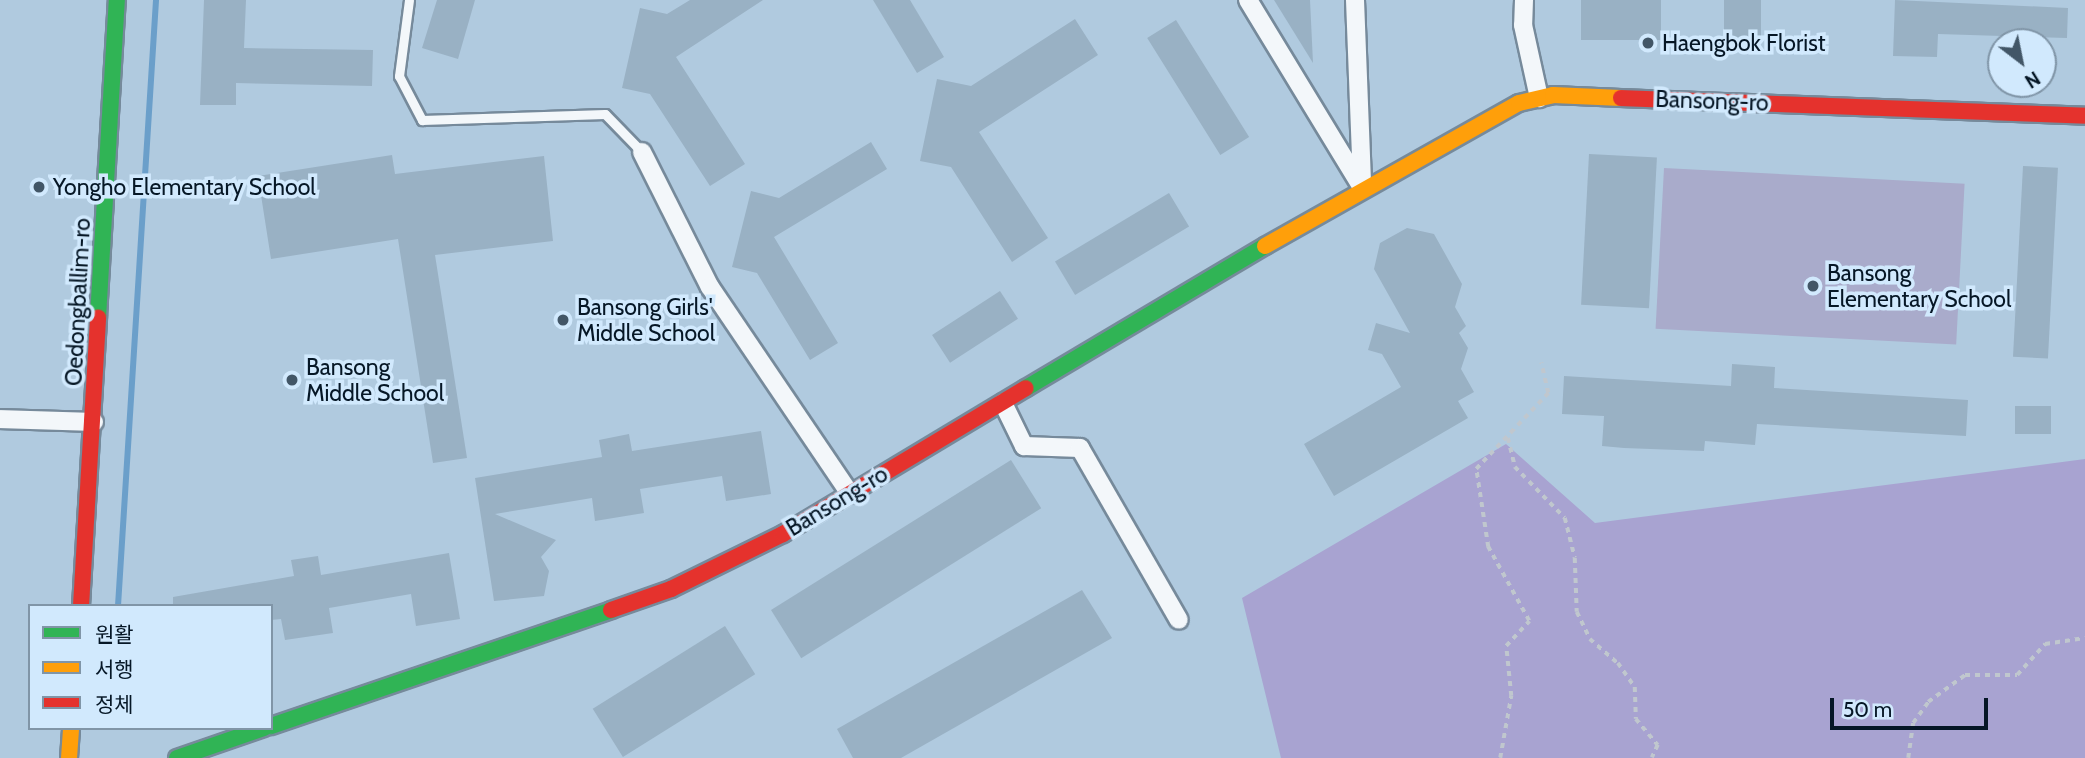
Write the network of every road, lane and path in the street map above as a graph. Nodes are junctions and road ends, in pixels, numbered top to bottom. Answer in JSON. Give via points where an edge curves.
{"nodes":[{"id":1,"x":117,"y":0,"type":"edge"},
{"id":2,"x":409,"y":0,"type":"edge"},
{"id":3,"x":1248,"y":0,"type":"edge"},
{"id":4,"x":1355,"y":0,"type":"edge"},
{"id":5,"x":1524,"y":0,"type":"edge"},
{"id":6,"x":1539,"y":98,"type":"junction"},
{"id":7,"x":2085,"y":116,"type":"edge"},
{"id":8,"x":642,"y":152,"type":"joint"},
{"id":9,"x":1363,"y":190,"type":"junction"},
{"id":10,"x":1541,"y":363,"type":"dead end"},
{"id":11,"x":1003,"y":403,"type":"junction"},
{"id":12,"x":0,"y":419,"type":"edge"},
{"id":13,"x":94,"y":422,"type":"junction"},
{"id":14,"x":1508,"y":438,"type":"junction"},
{"id":15,"x":850,"y":494,"type":"junction"},
{"id":16,"x":80,"y":604,"type":"edge"},
{"id":17,"x":1179,"y":620,"type":"dead end"},
{"id":18,"x":2085,"y":638,"type":"edge"},
{"id":19,"x":273,"y":725,"type":"edge"},
{"id":20,"x":71,"y":730,"type":"edge"},
{"id":21,"x":258,"y":730,"type":"edge"},
{"id":22,"x":69,"y":758,"type":"edge"},
{"id":23,"x":177,"y":758,"type":"edge"},
{"id":24,"x":1500,"y":758,"type":"edge"},
{"id":25,"x":1652,"y":758,"type":"edge"},
{"id":26,"x":1908,"y":758,"type":"edge"}],
"edges":[{"from":1,"to":13,"type":"street","name":"Oedongballim-ro"},
{"from":2,"to":8,"type":"lane","via":[[399,76],[422,120],[605,114]]},
{"from":3,"to":9,"type":"street"},
{"from":4,"to":9,"type":"street"},
{"from":5,"to":6,"type":"street","via":[[1523,25]]},
{"from":6,"to":7,"type":"street","name":"Bansong-ro"},
{"from":6,"to":9,"type":"street","name":"Bansong-ro","via":[[1520,103]]},
{"from":8,"to":15,"type":"street","via":[[710,287]]},
{"from":9,"to":11,"type":"street","name":"Bansong-ro"},
{"from":10,"to":14,"type":"path","via":[[1548,393],[1525,412]]},
{"from":11,"to":15,"type":"street","name":"Bansong-ro"},
{"from":11,"to":17,"type":"street","via":[[1024,446],[1080,448]]},
{"from":12,"to":13,"type":"street"},
{"from":13,"to":16,"type":"street","name":"Oedongballim-ro"},
{"from":14,"to":24,"type":"path","via":[[1476,469],[1488,547],[1529,621],[1506,646],[1511,696]]},
{"from":14,"to":25,"type":"path","via":[[1515,467],[1565,518],[1575,558],[1577,612],[1590,639],[1618,663],[1636,687],[1636,719],[1658,745]]},
{"from":15,"to":19,"type":"street","name":"Bansong-ro","via":[[783,534],[671,589]]},
{"from":18,"to":26,"type":"path","via":[[2045,644],[2017,674],[1965,675],[1928,702],[1913,723]]},
{"from":20,"to":22,"type":"street"},
{"from":21,"to":23,"type":"street"}]}
